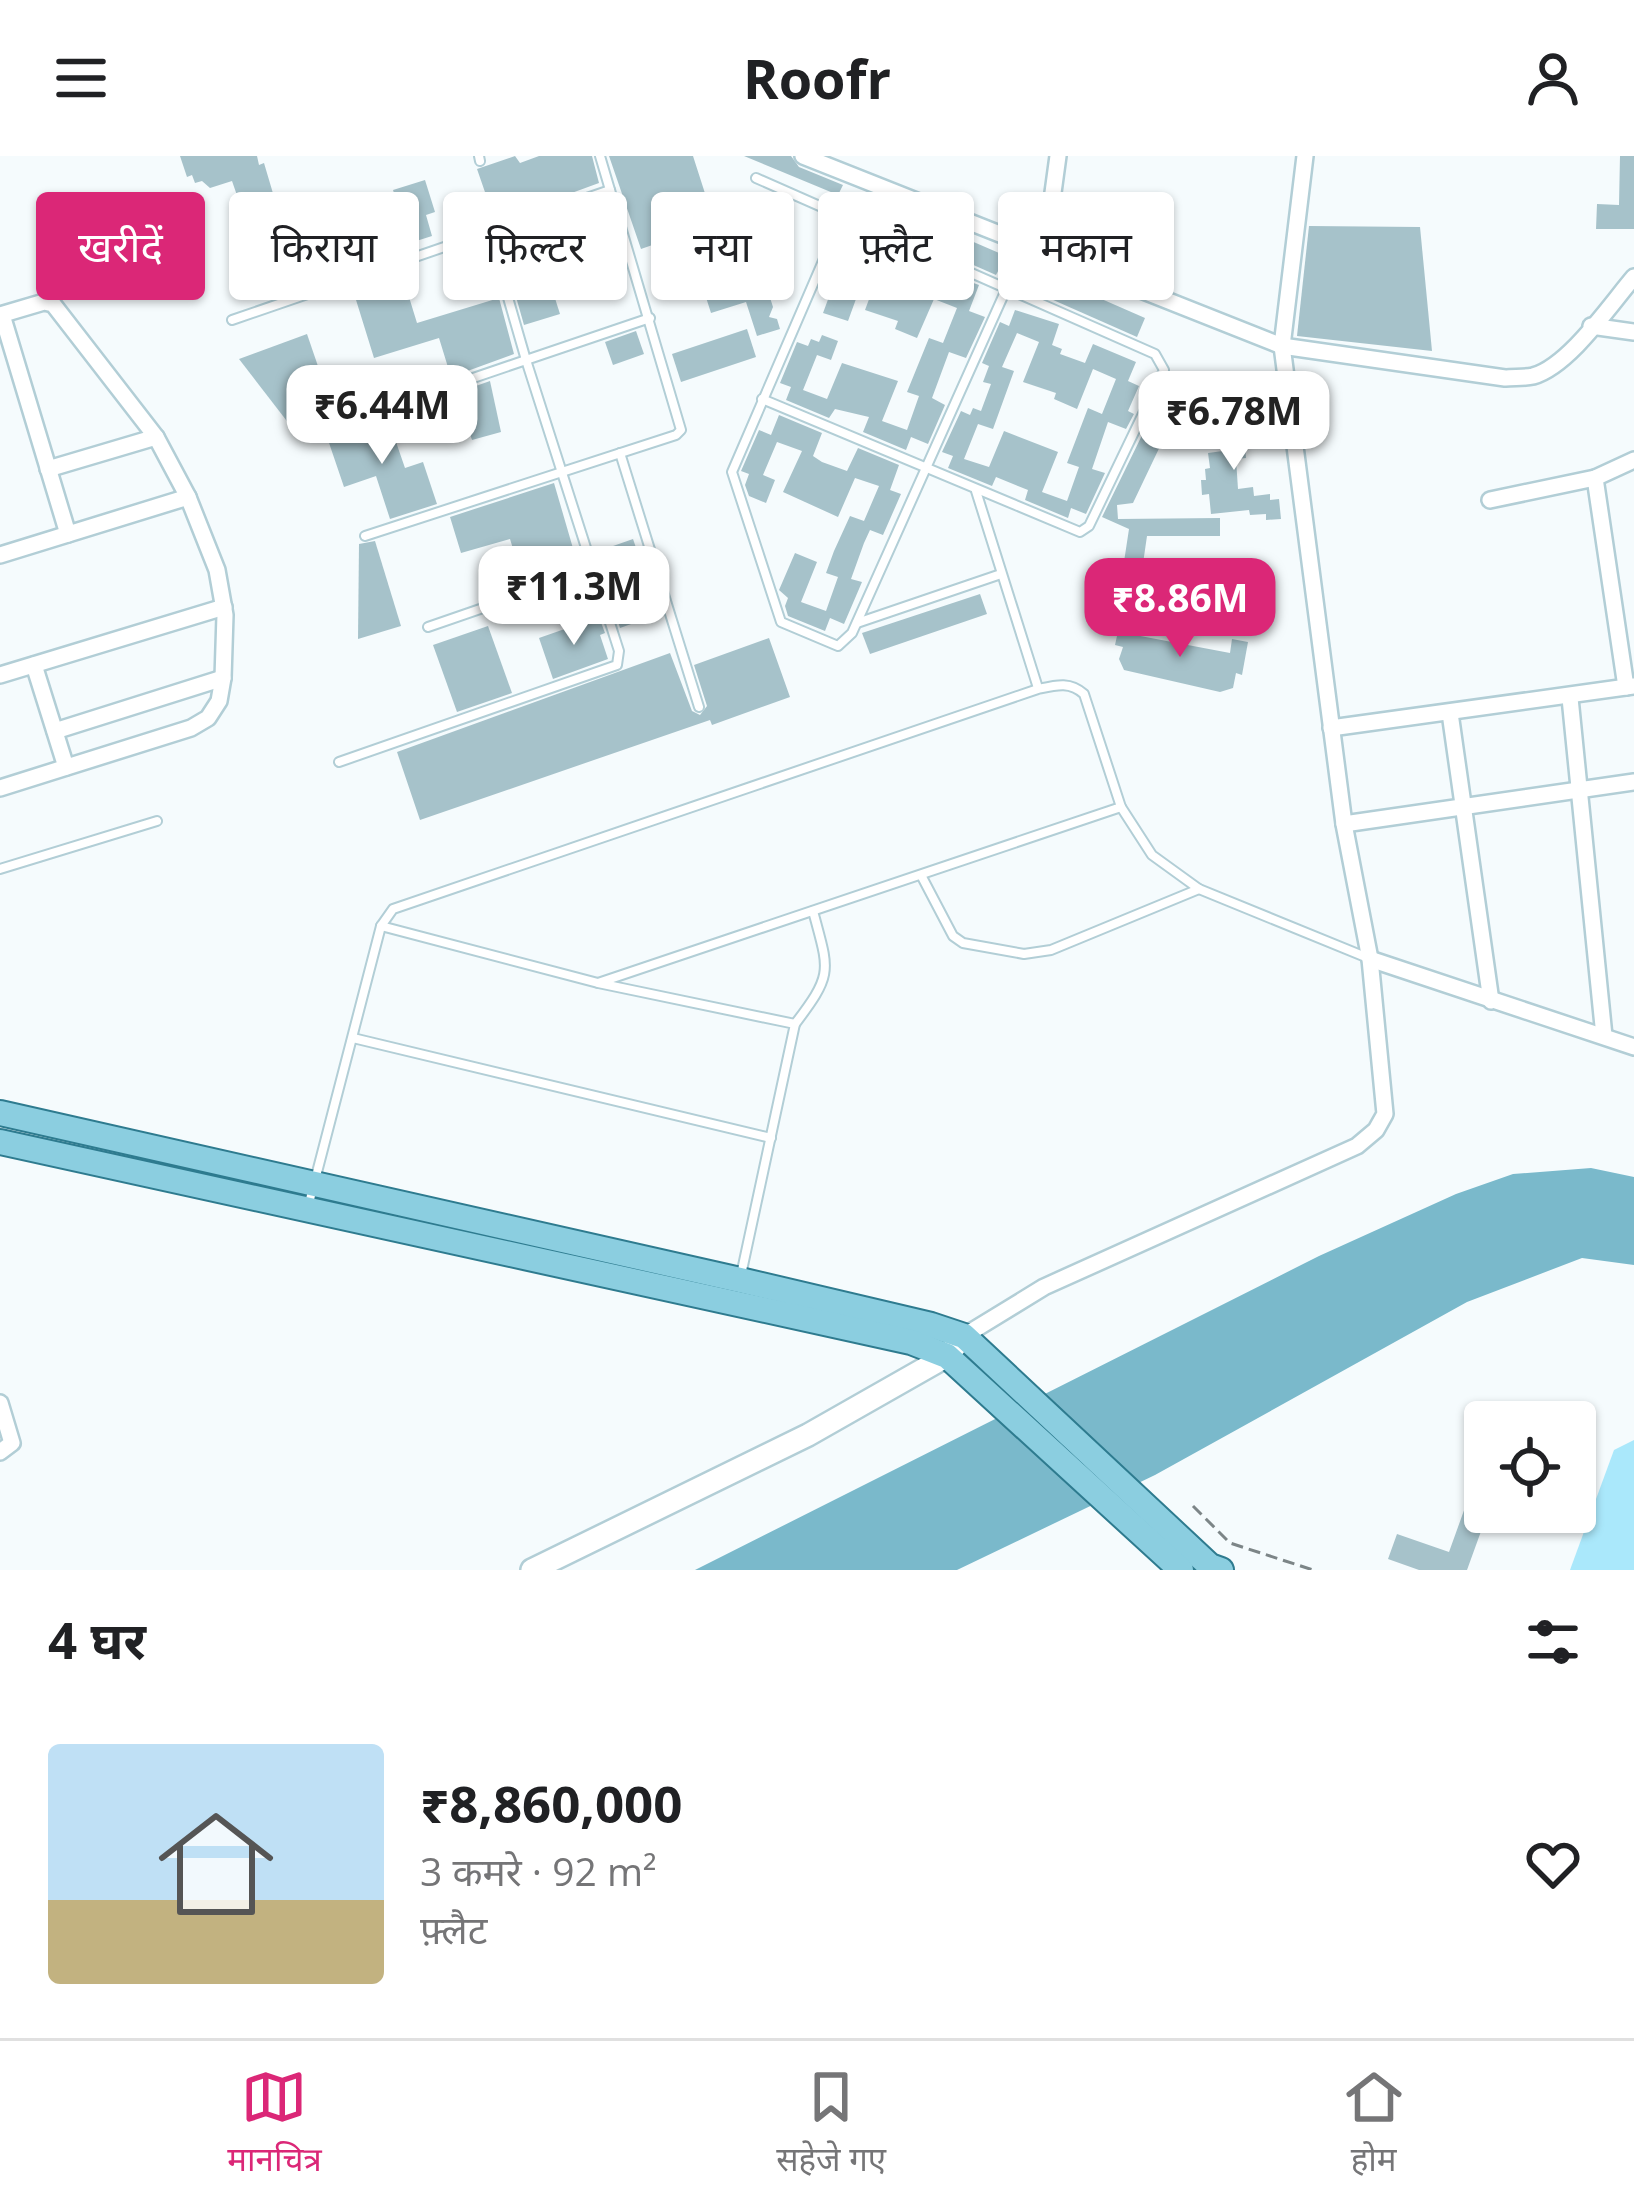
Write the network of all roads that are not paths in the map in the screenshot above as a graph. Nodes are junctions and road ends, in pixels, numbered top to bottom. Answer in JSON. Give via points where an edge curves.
{"nodes":[{"id":1,"x":600,"y":156,"type":"edge"},
{"id":2,"x":802,"y":156,"type":"edge"},
{"id":3,"x":1058,"y":156,"type":"edge"},
{"id":4,"x":1305,"y":156,"type":"edge"},
{"id":5,"x":756,"y":178,"type":"dead end"},
{"id":6,"x":610,"y":190,"type":"junction"},
{"id":7,"x":604,"y":192,"type":"edge"},
{"id":8,"x":1053,"y":192,"type":"edge"},
{"id":9,"x":818,"y":206,"type":"edge"},
{"id":10,"x":998,"y":233,"type":"edge"},
{"id":11,"x":443,"y":248,"type":"edge"},
{"id":12,"x":818,"y":272,"type":"edge"},
{"id":13,"x":1634,"y":277,"type":"edge"},
{"id":14,"x":509,"y":300,"type":"edge"},
{"id":15,"x":1001,"y":300,"type":"edge"},
{"id":16,"x":1028,"y":300,"type":"edge"},
{"id":17,"x":1167,"y":300,"type":"edge"},
{"id":18,"x":1,"y":315,"type":"edge"},
{"id":19,"x":650,"y":318,"type":"junction"},
{"id":20,"x":232,"y":320,"type":"dead end"},
{"id":21,"x":1591,"y":326,"type":"junction"},
{"id":22,"x":1634,"y":332,"type":"edge"},
{"id":23,"x":1282,"y":346,"type":"junction"},
{"id":24,"x":526,"y":360,"type":"junction"},
{"id":25,"x":762,"y":399,"type":"junction"},
{"id":26,"x":306,"y":435,"type":"dead end"},
{"id":27,"x":156,"y":437,"type":"junction"},
{"id":28,"x":620,"y":454,"type":"junction"},
{"id":29,"x":1634,"y":460,"type":"edge"},
{"id":30,"x":925,"y":468,"type":"junction"},
{"id":31,"x":49,"y":469,"type":"junction"},
{"id":32,"x":562,"y":472,"type":"junction"},
{"id":33,"x":1595,"y":478,"type":"junction"},
{"id":34,"x":976,"y":490,"type":"junction"},
{"id":35,"x":188,"y":497,"type":"junction"},
{"id":36,"x":1490,"y":500,"type":"dead end"},
{"id":37,"x":68,"y":535,"type":"junction"},
{"id":38,"x":364,"y":536,"type":"dead end"},
{"id":39,"x":1,"y":553,"type":"edge"},
{"id":40,"x":593,"y":570,"type":"junction"},
{"id":41,"x":1001,"y":574,"type":"junction"},
{"id":42,"x":224,"y":607,"type":"junction"},
{"id":43,"x":857,"y":622,"type":"junction"},
{"id":44,"x":428,"y":627,"type":"dead end"},
{"id":45,"x":34,"y":665,"type":"junction"},
{"id":46,"x":0,"y":675,"type":"edge"},
{"id":47,"x":223,"y":678,"type":"junction"},
{"id":48,"x":1630,"y":687,"type":"edge"},
{"id":49,"x":1038,"y":689,"type":"junction"},
{"id":50,"x":1570,"y":698,"type":"junction"},
{"id":51,"x":700,"y":707,"type":"dead end"},
{"id":52,"x":1450,"y":713,"type":"junction"},
{"id":53,"x":1331,"y":728,"type":"junction"},
{"id":54,"x":55,"y":731,"type":"junction"},
{"id":55,"x":339,"y":762,"type":"dead end"},
{"id":56,"x":66,"y":767,"type":"junction"},
{"id":57,"x":1634,"y":782,"type":"edge"},
{"id":58,"x":0,"y":788,"type":"edge"},
{"id":59,"x":1580,"y":790,"type":"junction"},
{"id":60,"x":1121,"y":807,"type":"junction"},
{"id":61,"x":1465,"y":807,"type":"junction"},
{"id":62,"x":157,"y":821,"type":"dead end"},
{"id":63,"x":1344,"y":824,"type":"junction"},
{"id":64,"x":0,"y":869,"type":"edge"},
{"id":65,"x":921,"y":875,"type":"junction"},
{"id":66,"x":1199,"y":890,"type":"junction"},
{"id":67,"x":813,"y":911,"type":"junction"},
{"id":68,"x":381,"y":926,"type":"junction"},
{"id":69,"x":1370,"y":959,"type":"junction"},
{"id":70,"x":598,"y":983,"type":"junction"},
{"id":71,"x":1491,"y":1001,"type":"junction"},
{"id":72,"x":795,"y":1024,"type":"junction"},
{"id":73,"x":1604,"y":1036,"type":"junction"},
{"id":74,"x":353,"y":1038,"type":"junction"},
{"id":75,"x":1634,"y":1047,"type":"edge"},
{"id":76,"x":0,"y":1113,"type":"edge"},
{"id":77,"x":771,"y":1138,"type":"junction"},
{"id":78,"x":0,"y":1142,"type":"edge"},
{"id":79,"x":315,"y":1185,"type":"junction"},
{"id":80,"x":307,"y":1210,"type":"junction"},
{"id":81,"x":740,"y":1280,"type":"junction"},
{"id":82,"x":964,"y":1336,"type":"junction"},
{"id":83,"x":947,"y":1356,"type":"junction"},
{"id":84,"x":1000,"y":1388,"type":"junction"},
{"id":85,"x":0,"y":1403,"type":"edge"},
{"id":86,"x":0,"y":1451,"type":"edge"},
{"id":87,"x":1127,"y":1505,"type":"junction"},
{"id":88,"x":532,"y":1570,"type":"edge"},
{"id":89,"x":1181,"y":1570,"type":"edge"},
{"id":90,"x":1221,"y":1570,"type":"edge"}],
"edges":[{"from":1,"to":6,"type":"lane"},
{"from":2,"to":10,"type":"street"},
{"from":3,"to":8,"type":"street"},
{"from":4,"to":23,"type":"street"},
{"from":5,"to":9,"type":"lane"},
{"from":6,"to":7,"type":"lane"},
{"from":6,"to":19,"type":"lane"},
{"from":11,"to":20,"type":"lane"},
{"from":12,"to":25,"type":"lane"},
{"from":13,"to":21,"type":"street"},
{"from":14,"to":24,"type":"lane"},
{"from":15,"to":30,"type":"lane"},
{"from":16,"to":34,"type":"lane","via":[[1155,354],[1163,376],[1085,530]]},
{"from":17,"to":23,"type":"street"},
{"from":18,"to":27,"type":"street","via":[[52,304]]},
{"from":18,"to":31,"type":"street"},
{"from":19,"to":24,"type":"lane"},
{"from":19,"to":28,"type":"lane","via":[[681,430]]},
{"from":21,"to":22,"type":"street"},
{"from":21,"to":23,"type":"street","via":[[1556,364],[1519,377]]},
{"from":23,"to":53,"type":"street"},
{"from":24,"to":26,"type":"lane"},
{"from":24,"to":32,"type":"lane"},
{"from":25,"to":30,"type":"lane"},
{"from":25,"to":43,"type":"lane","via":[[732,472],[778,616],[838,646]]},
{"from":27,"to":31,"type":"street"},
{"from":27,"to":35,"type":"street"},
{"from":28,"to":32,"type":"lane"},
{"from":28,"to":51,"type":"lane"},
{"from":29,"to":33,"type":"street"},
{"from":30,"to":34,"type":"lane"},
{"from":30,"to":43,"type":"lane"},
{"from":31,"to":37,"type":"street"},
{"from":32,"to":38,"type":"lane"},
{"from":32,"to":40,"type":"lane"},
{"from":33,"to":36,"type":"street"},
{"from":33,"to":48,"type":"street"},
{"from":34,"to":41,"type":"lane"},
{"from":35,"to":37,"type":"street"},
{"from":35,"to":42,"type":"street"},
{"from":37,"to":39,"type":"street"},
{"from":40,"to":44,"type":"lane"},
{"from":40,"to":55,"type":"lane","via":[[617,665]]},
{"from":41,"to":43,"type":"lane"},
{"from":41,"to":49,"type":"lane"},
{"from":42,"to":45,"type":"street"},
{"from":42,"to":47,"type":"street"},
{"from":45,"to":46,"type":"street"},
{"from":45,"to":54,"type":"street"},
{"from":47,"to":54,"type":"street"},
{"from":47,"to":56,"type":"street","via":[[219,701],[191,728]]},
{"from":48,"to":50,"type":"street"},
{"from":49,"to":60,"type":"lane","via":[[1062,684],[1084,694]]},
{"from":49,"to":68,"type":"lane","via":[[405,903]]},
{"from":50,"to":52,"type":"street"},
{"from":50,"to":59,"type":"street"},
{"from":52,"to":53,"type":"street"},
{"from":52,"to":61,"type":"street"},
{"from":53,"to":63,"type":"street"},
{"from":54,"to":56,"type":"street"},
{"from":56,"to":58,"type":"street"},
{"from":57,"to":59,"type":"street"},
{"from":59,"to":61,"type":"street"},
{"from":59,"to":73,"type":"street"},
{"from":60,"to":65,"type":"lane"},
{"from":60,"to":66,"type":"lane","via":[[1153,855]]},
{"from":61,"to":63,"type":"street"},
{"from":61,"to":71,"type":"street"},
{"from":62,"to":64,"type":"lane"},
{"from":63,"to":69,"type":"street"},
{"from":65,"to":66,"type":"lane","via":[[952,936],[1024,955]]},
{"from":65,"to":67,"type":"lane"},
{"from":66,"to":69,"type":"lane"},
{"from":67,"to":70,"type":"lane"},
{"from":67,"to":72,"type":"lane","via":[[826,976]]},
{"from":68,"to":70,"type":"lane"},
{"from":68,"to":74,"type":"lane"},
{"from":69,"to":71,"type":"street"},
{"from":69,"to":82,"type":"street","via":[[1385,1091],[1376,1130],[1338,1156],[1044,1287]]},
{"from":70,"to":72,"type":"lane"},
{"from":71,"to":73,"type":"street"},
{"from":72,"to":77,"type":"lane"},
{"from":73,"to":75,"type":"street"},
{"from":74,"to":77,"type":"lane"},
{"from":74,"to":79,"type":"lane"},
{"from":76,"to":79,"type":"main road"},
{"from":77,"to":81,"type":"lane"},
{"from":78,"to":80,"type":"main road"},
{"from":79,"to":80,"type":"lane"},
{"from":79,"to":81,"type":"main road"},
{"from":80,"to":83,"type":"main road"},
{"from":81,"to":82,"type":"main road"},
{"from":82,"to":83,"type":"street"},
{"from":82,"to":84,"type":"main road"},
{"from":83,"to":84,"type":"main road"},
{"from":83,"to":88,"type":"street","via":[[808,1435]]},
{"from":84,"to":87,"type":"main road"},
{"from":85,"to":86,"type":"street","via":[[12,1443]]},
{"from":87,"to":89,"type":"main road"},
{"from":87,"to":90,"type":"main road"}]}
